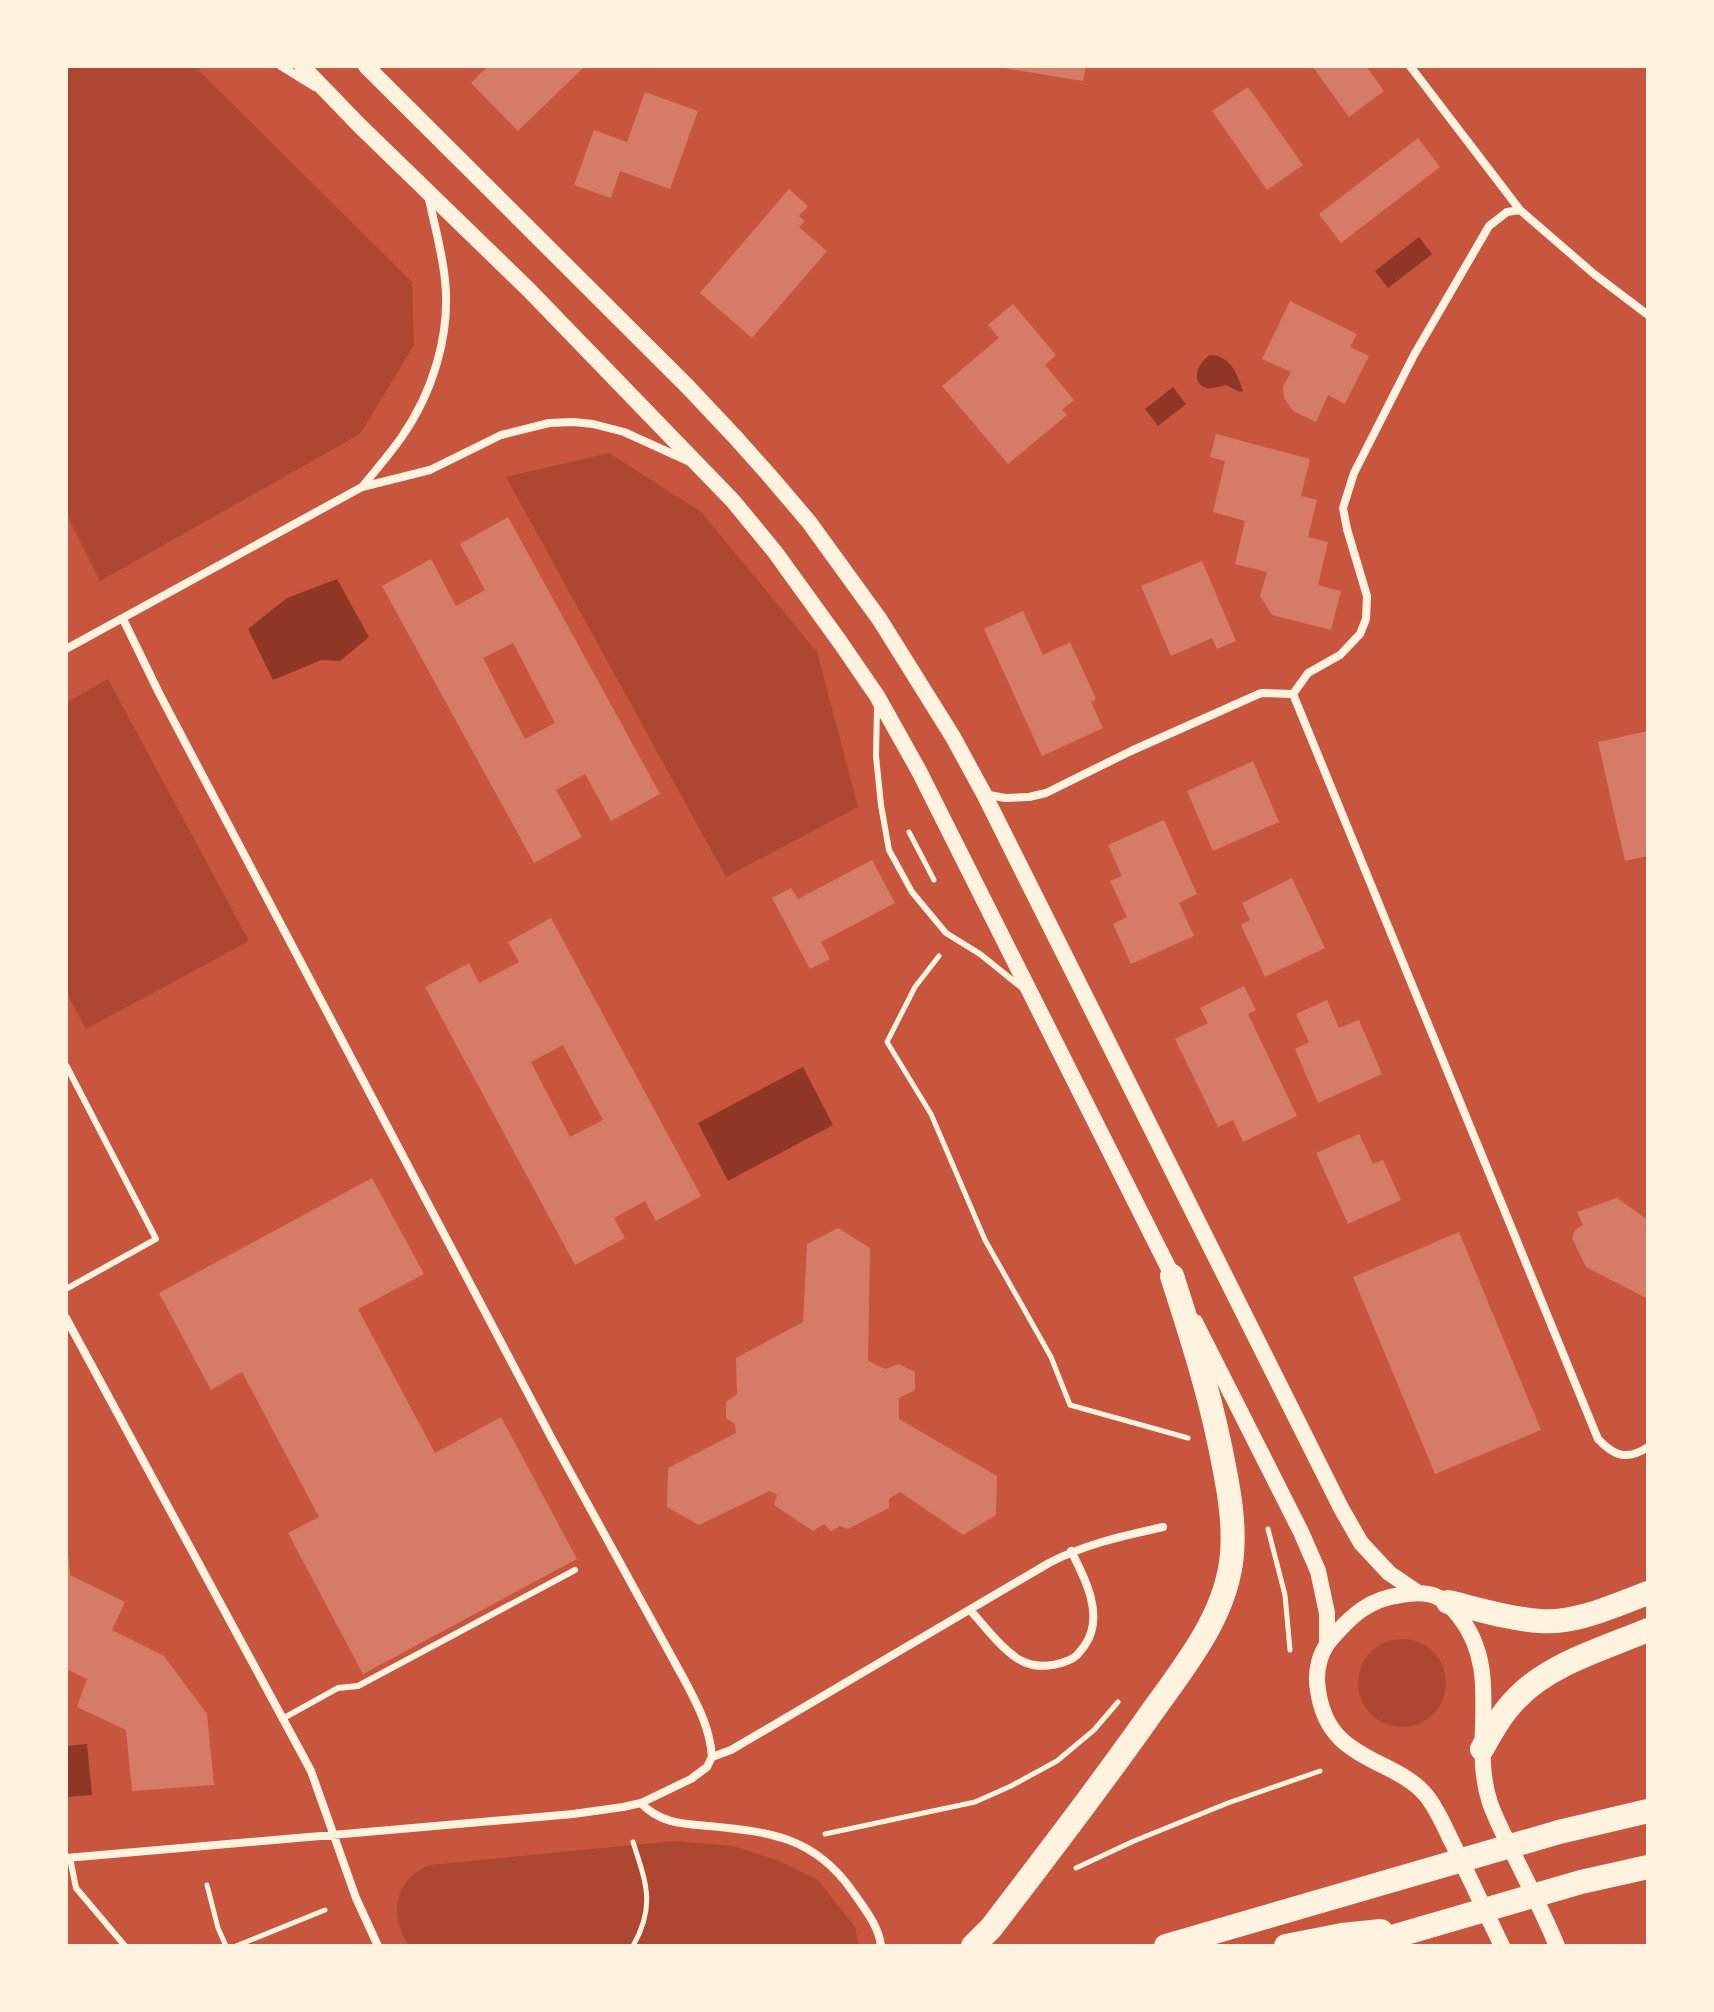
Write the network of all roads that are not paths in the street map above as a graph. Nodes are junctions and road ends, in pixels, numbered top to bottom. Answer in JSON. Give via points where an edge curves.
{"nodes":[{"id":1,"x":281,"y":66,"type":"edge"},
{"id":2,"x":302,"y":66,"type":"edge"},
{"id":3,"x":366,"y":66,"type":"edge"},
{"id":4,"x":1410,"y":66,"type":"edge"},
{"id":5,"x":334,"y":99,"type":"junction"},
{"id":6,"x":427,"y":190,"type":"junction"},
{"id":7,"x":1520,"y":210,"type":"junction"},
{"id":8,"x":1648,"y":315,"type":"edge"},
{"id":9,"x":702,"y":467,"type":"junction"},
{"id":10,"x":362,"y":487,"type":"junction"},
{"id":11,"x":123,"y":619,"type":"junction"},
{"id":12,"x":66,"y":649,"type":"edge"},
{"id":13,"x":1293,"y":694,"type":"junction"},
{"id":14,"x":877,"y":696,"type":"junction"},
{"id":15,"x":984,"y":794,"type":"junction"},
{"id":16,"x":1035,"y":1001,"type":"junction"},
{"id":17,"x":66,"y":1065,"type":"edge"},
{"id":18,"x":1172,"y":1276,"type":"junction"},
{"id":19,"x":66,"y":1289,"type":"edge"},
{"id":20,"x":66,"y":1318,"type":"edge"},
{"id":21,"x":1648,"y":1447,"type":"edge"},
{"id":22,"x":1163,"y":1527,"type":"dead end"},
{"id":23,"x":1071,"y":1551,"type":"junction"},
{"id":24,"x":575,"y":1570,"type":"dead end"},
{"id":25,"x":1417,"y":1592,"type":"junction"},
{"id":26,"x":1648,"y":1593,"type":"edge"},
{"id":27,"x":1448,"y":1602,"type":"junction"},
{"id":28,"x":970,"y":1610,"type":"junction"},
{"id":29,"x":1648,"y":1630,"type":"edge"},
{"id":30,"x":1327,"y":1644,"type":"junction"},
{"id":31,"x":282,"y":1719,"type":"junction"},
{"id":32,"x":1482,"y":1749,"type":"junction"},
{"id":33,"x":712,"y":1757,"type":"junction"},
{"id":34,"x":641,"y":1803,"type":"junction"},
{"id":35,"x":1648,"y":1811,"type":"edge"},
{"id":36,"x":334,"y":1834,"type":"junction"},
{"id":37,"x":68,"y":1858,"type":"edge"},
{"id":38,"x":1648,"y":1867,"type":"edge"},
{"id":39,"x":1408,"y":1931,"type":"junction"},
{"id":40,"x":125,"y":1946,"type":"edge"},
{"id":41,"x":378,"y":1946,"type":"edge"},
{"id":42,"x":881,"y":1946,"type":"edge"},
{"id":43,"x":973,"y":1946,"type":"edge"},
{"id":44,"x":1166,"y":1946,"type":"edge"},
{"id":45,"x":1286,"y":1946,"type":"edge"},
{"id":46,"x":1361,"y":1946,"type":"edge"},
{"id":47,"x":1502,"y":1946,"type":"edge"},
{"id":48,"x":1557,"y":1946,"type":"edge"}],
"edges":[{"from":1,"to":5,"type":"street"},
{"from":2,"to":5,"type":"main road"},
{"from":3,"to":15,"type":"main road","via":[[688,387],[809,522],[880,620]]},
{"from":4,"to":7,"type":"street"},
{"from":5,"to":6,"type":"main road"},
{"from":6,"to":9,"type":"main road"},
{"from":6,"to":10,"type":"street","via":[[445,283],[440,351],[423,402]]},
{"from":7,"to":8,"type":"street"},
{"from":7,"to":13,"type":"street","via":[[1507,212],[1489,226],[1354,473],[1343,508],[1367,596],[1366,619],[1340,655],[1308,673]]},
{"from":9,"to":10,"type":"street","via":[[624,432],[593,424],[549,423],[501,435],[430,470]]},
{"from":9,"to":14,"type":"main road","via":[[775,552]]},
{"from":10,"to":11,"type":"street"},
{"from":11,"to":12,"type":"street"},
{"from":11,"to":33,"type":"street","via":[[552,1439],[685,1681],[704,1719]]},
{"from":13,"to":15,"type":"street","via":[[1261,693],[1046,793],[1005,798]]},
{"from":13,"to":21,"type":"street","via":[[1598,1439],[1610,1452],[1627,1456]]},
{"from":14,"to":16,"type":"main road"},
{"from":14,"to":16,"type":"lane","via":[[876,756],[889,850],[912,892],[946,933],[1008,975]]},
{"from":15,"to":25,"type":"main road","via":[[1341,1508],[1361,1543],[1389,1573]]},
{"from":16,"to":18,"type":"main road"},
{"from":17,"to":19,"type":"lane","via":[[156,1239]]},
{"from":18,"to":30,"type":"main road","via":[[1318,1571]]},
{"from":18,"to":43,"type":"highway","via":[[1199,1358],[1226,1473],[1232,1516],[1227,1586],[1210,1626],[1114,1767]]},
{"from":20,"to":31,"type":"street"},
{"from":22,"to":23,"type":"street"},
{"from":23,"to":28,"type":"street"},
{"from":23,"to":28,"type":"street","via":[[1087,1581],[1093,1611],[1091,1636],[1076,1658],[1056,1665],[1023,1662]]},
{"from":24,"to":31,"type":"lane","via":[[358,1686],[338,1688]]},
{"from":25,"to":27,"type":"main road"},
{"from":25,"to":30,"type":"main road","via":[[1357,1611]]},
{"from":26,"to":27,"type":"highway","via":[[1565,1620],[1541,1622]]},
{"from":27,"to":32,"type":"main road","via":[[1470,1633],[1483,1667]]},
{"from":28,"to":33,"type":"street"},
{"from":29,"to":32,"type":"highway","via":[[1534,1682],[1502,1715]]},
{"from":30,"to":47,"type":"main road","via":[[1317,1680],[1328,1725],[1355,1752],[1401,1774],[1424,1792]]},
{"from":31,"to":36,"type":"street","via":[[311,1771]]},
{"from":32,"to":48,"type":"main road","via":[[1490,1805]]},
{"from":33,"to":34,"type":"street","via":[[691,1779]]},
{"from":34,"to":36,"type":"street","via":[[573,1814]]},
{"from":34,"to":42,"type":"street","via":[[652,1814],[679,1824],[797,1842],[844,1878],[871,1919]]},
{"from":35,"to":44,"type":"highway"},
{"from":36,"to":37,"type":"street"},
{"from":36,"to":41,"type":"street"},
{"from":37,"to":40,"type":"lane","via":[[76,1888]]},
{"from":38,"to":39,"type":"highway"},
{"from":39,"to":45,"type":"highway","via":[[1354,1933]]},
{"from":39,"to":46,"type":"highway"}]}
